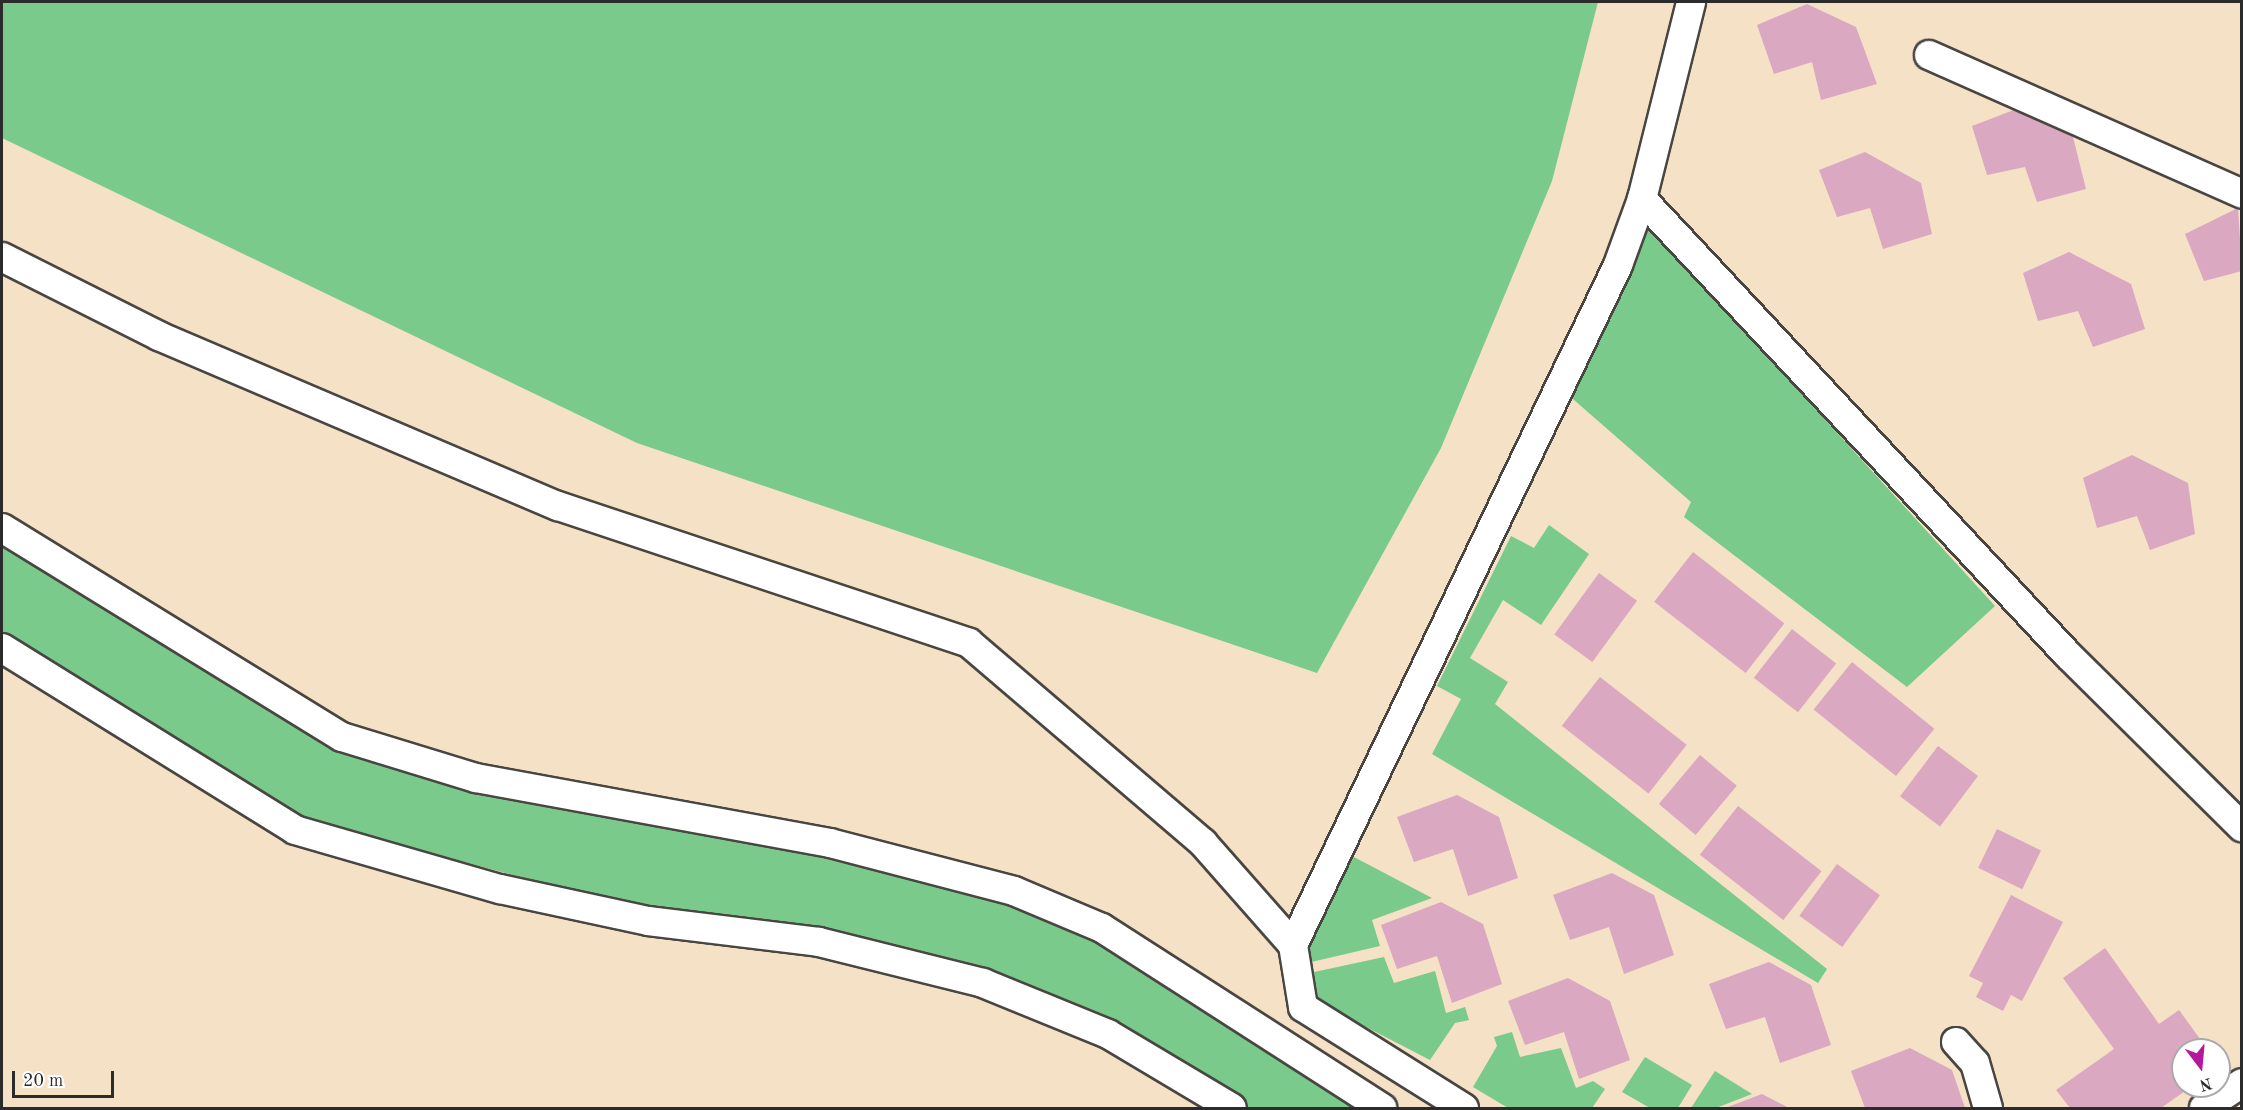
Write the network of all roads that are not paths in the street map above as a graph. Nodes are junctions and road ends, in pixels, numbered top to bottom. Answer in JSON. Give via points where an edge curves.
{"nodes":[{"id":1,"x":1691,"y":2,"type":"edge"},
{"id":2,"x":1929,"y":55,"type":"dead end"},
{"id":3,"x":2241,"y":194,"type":"edge"},
{"id":4,"x":1642,"y":199,"type":"junction"},
{"id":5,"x":2,"y":258,"type":"edge"},
{"id":6,"x":2,"y":528,"type":"edge"},
{"id":7,"x":2,"y":648,"type":"edge"},
{"id":8,"x":2241,"y":827,"type":"edge"},
{"id":9,"x":1293,"y":945,"type":"junction"},
{"id":10,"x":1956,"y":1042,"type":"dead end"},
{"id":11,"x":2241,"y":1083,"type":"edge"},
{"id":12,"x":1232,"y":1108,"type":"edge"},
{"id":13,"x":1382,"y":1108,"type":"edge"},
{"id":14,"x":1464,"y":1108,"type":"edge"},
{"id":15,"x":1988,"y":1108,"type":"edge"},
{"id":16,"x":2204,"y":1108,"type":"edge"}],
"edges":[{"from":1,"to":4,"type":"street"},
{"from":2,"to":3,"type":"street"},
{"from":4,"to":8,"type":"street","via":[[2068,655]]},
{"from":4,"to":9,"type":"street","via":[[1618,265]]},
{"from":5,"to":9,"type":"street","via":[[159,336],[558,506],[969,642],[1203,843]]},
{"from":6,"to":13,"type":"street","via":[[342,737],[476,778],[830,843],[1014,891],[1102,928]]},
{"from":7,"to":12,"type":"street","via":[[296,830],[512,891],[648,921],[819,942],[983,983],[1108,1034]]},
{"from":9,"to":14,"type":"street","via":[[1303,1006]]},
{"from":10,"to":15,"type":"street","via":[[1975,1063]]},
{"from":11,"to":16,"type":"street"}]}
